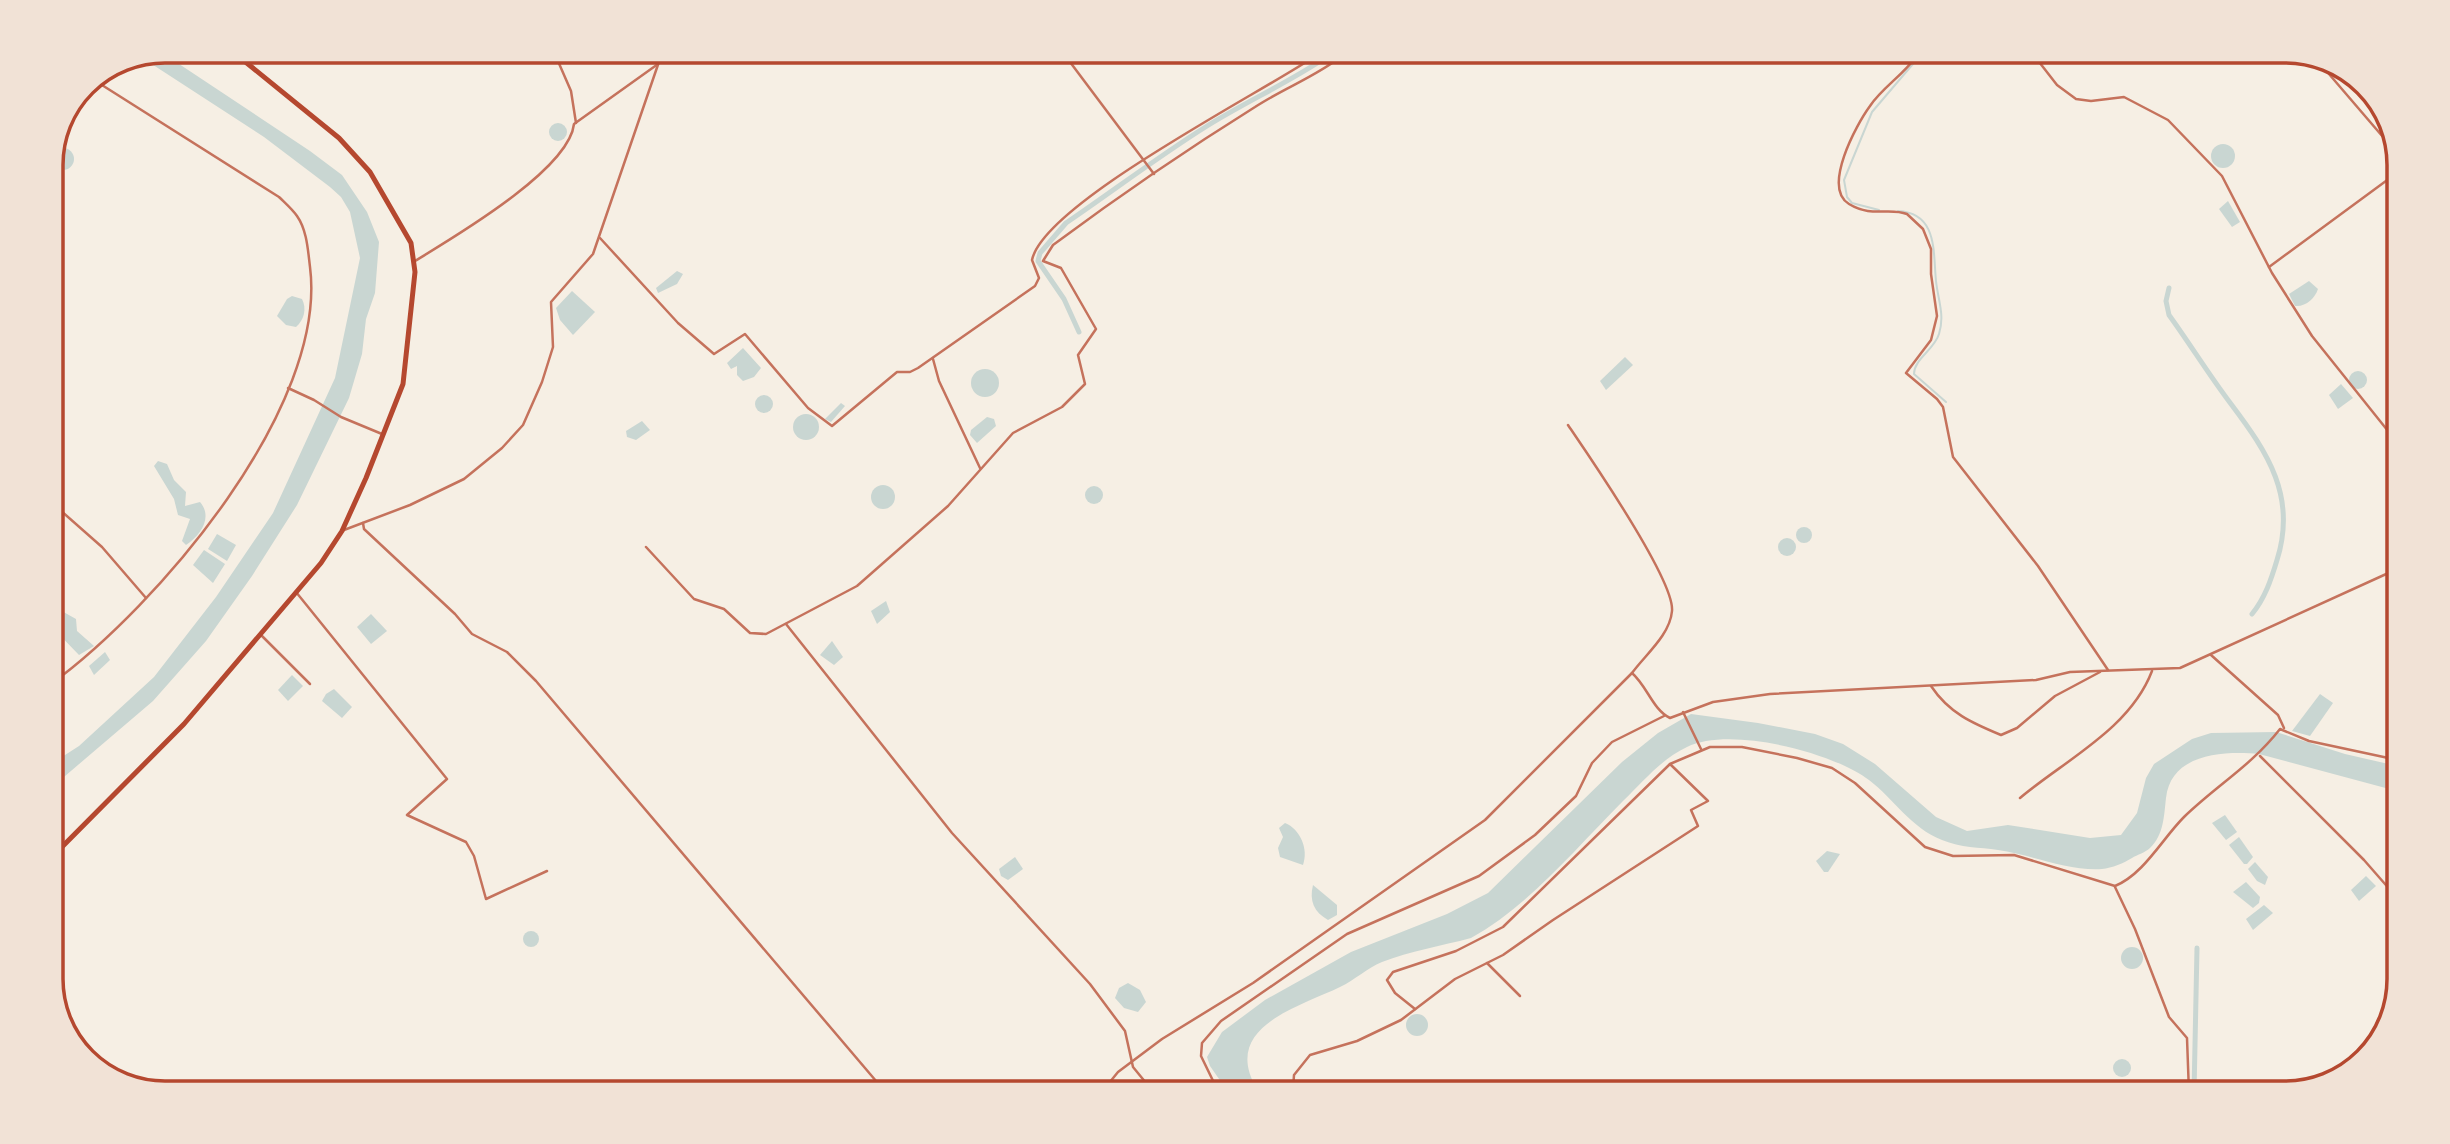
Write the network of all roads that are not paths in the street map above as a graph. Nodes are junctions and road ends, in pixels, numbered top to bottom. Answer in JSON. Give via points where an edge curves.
{"nodes":[{"id":1,"x":247,"y":63,"type":"edge"},
{"id":2,"x":559,"y":63,"type":"edge"},
{"id":3,"x":1071,"y":63,"type":"edge"},
{"id":4,"x":1303,"y":63,"type":"edge"},
{"id":5,"x":1331,"y":63,"type":"edge"},
{"id":6,"x":1910,"y":63,"type":"edge"},
{"id":7,"x":2040,"y":63,"type":"edge"},
{"id":8,"x":659,"y":64,"type":"joint"},
{"id":9,"x":2328,"y":73,"type":"edge"},
{"id":10,"x":102,"y":85,"type":"edge"},
{"id":11,"x":576,"y":123,"type":"junction"},
{"id":12,"x":2383,"y":136,"type":"edge"},
{"id":13,"x":1143,"y":160,"type":"junction"},
{"id":14,"x":1154,"y":174,"type":"junction"},
{"id":15,"x":2387,"y":180,"type":"edge"},
{"id":16,"x":600,"y":237,"type":"junction"},
{"id":17,"x":415,"y":261,"type":"junction"},
{"id":18,"x":2269,"y":267,"type":"junction"},
{"id":19,"x":932,"y":357,"type":"junction"},
{"id":20,"x":288,"y":388,"type":"junction"},
{"id":21,"x":1569,"y":425,"type":"dead end"},
{"id":22,"x":2387,"y":430,"type":"edge"},
{"id":23,"x":385,"y":435,"type":"junction"},
{"id":24,"x":980,"y":468,"type":"junction"},
{"id":25,"x":63,"y":513,"type":"edge"},
{"id":26,"x":363,"y":523,"type":"junction"},
{"id":27,"x":342,"y":531,"type":"junction"},
{"id":28,"x":646,"y":547,"type":"dead end"},
{"id":29,"x":2387,"y":574,"type":"edge"},
{"id":30,"x":296,"y":592,"type":"junction"},
{"id":31,"x":146,"y":598,"type":"junction"},
{"id":32,"x":786,"y":624,"type":"junction"},
{"id":33,"x":260,"y":634,"type":"junction"},
{"id":34,"x":2211,"y":655,"type":"junction"},
{"id":35,"x":2102,"y":671,"type":"junction"},
{"id":36,"x":2109,"y":671,"type":"junction"},
{"id":37,"x":2152,"y":671,"type":"junction"},
{"id":38,"x":1632,"y":673,"type":"junction"},
{"id":39,"x":63,"y":675,"type":"edge"},
{"id":40,"x":310,"y":684,"type":"dead end"},
{"id":41,"x":1931,"y":686,"type":"junction"},
{"id":42,"x":1683,"y":712,"type":"junction"},
{"id":43,"x":1664,"y":716,"type":"junction"},
{"id":44,"x":2282,"y":729,"type":"junction"},
{"id":45,"x":1701,"y":749,"type":"junction"},
{"id":46,"x":2260,"y":756,"type":"junction"},
{"id":47,"x":2387,"y":758,"type":"edge"},
{"id":48,"x":1670,"y":764,"type":"junction"},
{"id":49,"x":2020,"y":798,"type":"dead end"},
{"id":50,"x":63,"y":846,"type":"edge"},
{"id":51,"x":548,"y":871,"type":"dead end"},
{"id":52,"x":2115,"y":886,"type":"junction"},
{"id":53,"x":2387,"y":886,"type":"edge"},
{"id":54,"x":1487,"y":963,"type":"junction"},
{"id":55,"x":1520,"y":996,"type":"dead end"},
{"id":56,"x":1415,"y":1009,"type":"junction"},
{"id":57,"x":1132,"y":1061,"type":"junction"},
{"id":58,"x":877,"y":1081,"type":"edge"},
{"id":59,"x":1111,"y":1081,"type":"edge"},
{"id":60,"x":1146,"y":1081,"type":"edge"},
{"id":61,"x":1212,"y":1081,"type":"edge"},
{"id":62,"x":1294,"y":1081,"type":"edge"},
{"id":63,"x":2189,"y":1081,"type":"edge"}],
"edges":[{"from":1,"to":17,"type":"main road","via":[[339,138],[370,172],[411,243]]},
{"from":2,"to":11,"type":"street","via":[[571,91]]},
{"from":3,"to":13,"type":"street"},
{"from":4,"to":13,"type":"street"},
{"from":5,"to":14,"type":"street","via":[[1203,139]]},
{"from":6,"to":36,"type":"street","via":[[1864,116],[1839,173],[1839,193],[1846,203],[1870,213],[1907,214],[1923,229],[1931,249],[1937,322],[1931,340],[1906,373],[1943,407],[1953,457],[2038,566]]},
{"from":7,"to":18,"type":"street","via":[[2076,99],[2124,97],[2168,120],[2222,176]]},
{"from":8,"to":11,"type":"street"},
{"from":8,"to":16,"type":"street"},
{"from":9,"to":12,"type":"street"},
{"from":10,"to":20,"type":"street","via":[[260,182],[299,218],[307,242],[311,301],[304,348]]},
{"from":11,"to":17,"type":"street","via":[[573,137],[535,178]]},
{"from":13,"to":14,"type":"street"},
{"from":13,"to":19,"type":"street","via":[[1068,215],[1036,247],[1032,265],[1039,278],[1035,286]]},
{"from":14,"to":24,"type":"street","via":[[1044,256],[1046,264],[1061,268],[1096,329],[1077,355],[1085,384],[1062,407],[1013,433]]},
{"from":15,"to":18,"type":"street"},
{"from":16,"to":19,"type":"street","via":[[678,323],[715,354],[745,334],[825,424],[832,426],[897,372],[910,372]]},
{"from":16,"to":26,"type":"street","via":[[593,254],[551,302],[553,347],[523,425],[464,479]]},
{"from":17,"to":23,"type":"main road","via":[[403,384]]},
{"from":18,"to":22,"type":"street","via":[[2312,336]]},
{"from":19,"to":24,"type":"street"},
{"from":20,"to":23,"type":"street","via":[[341,418]]},
{"from":20,"to":31,"type":"street","via":[[247,473]]},
{"from":21,"to":38,"type":"street","via":[[1622,505],[1659,572],[1673,609],[1667,629]]},
{"from":23,"to":27,"type":"main road"},
{"from":24,"to":32,"type":"street","via":[[948,506],[857,586]]},
{"from":25,"to":31,"type":"street","via":[[102,547]]},
{"from":26,"to":27,"type":"street"},
{"from":26,"to":58,"type":"street","via":[[381,548],[472,634],[506,652],[536,681]]},
{"from":27,"to":30,"type":"main road"},
{"from":28,"to":32,"type":"street","via":[[694,599],[724,609],[750,633],[766,634]]},
{"from":29,"to":34,"type":"street"},
{"from":30,"to":33,"type":"main road"},
{"from":30,"to":51,"type":"street","via":[[447,779],[407,815],[467,842],[486,899]]},
{"from":31,"to":39,"type":"street"},
{"from":32,"to":57,"type":"street","via":[[951,832],[1090,984],[1125,1031]]},
{"from":33,"to":40,"type":"street"},
{"from":33,"to":50,"type":"main road","via":[[184,724]]},
{"from":34,"to":37,"type":"street","via":[[2180,668]]},
{"from":34,"to":44,"type":"street","via":[[2278,715]]},
{"from":35,"to":36,"type":"street"},
{"from":35,"to":41,"type":"street"},
{"from":35,"to":41,"type":"street","via":[[2055,696],[2017,728],[2001,735],[1973,725],[1948,708]]},
{"from":36,"to":37,"type":"street"},
{"from":37,"to":49,"type":"street","via":[[2146,689],[2112,726]]},
{"from":38,"to":43,"type":"street"},
{"from":38,"to":57,"type":"street","via":[[1485,820],[1253,984]]},
{"from":41,"to":42,"type":"street","via":[[1770,694],[1713,702]]},
{"from":42,"to":43,"type":"street"},
{"from":42,"to":45,"type":"street"},
{"from":43,"to":61,"type":"street","via":[[1612,742],[1586,772],[1576,796],[1535,835],[1479,876],[1347,934],[1221,1021],[1202,1043],[1201,1056]]},
{"from":44,"to":46,"type":"street"},
{"from":44,"to":47,"type":"street","via":[[2309,741]]},
{"from":45,"to":48,"type":"street"},
{"from":45,"to":52,"type":"street","via":[[1742,747],[1832,768],[1925,846],[1953,856],[2014,855]]},
{"from":46,"to":52,"type":"street","via":[[2194,808]]},
{"from":46,"to":53,"type":"street"},
{"from":48,"to":54,"type":"street","via":[[1707,801],[1690,810],[1698,826]]},
{"from":48,"to":56,"type":"street","via":[[1503,927],[1456,951],[1393,972],[1387,980],[1390,987]]},
{"from":52,"to":63,"type":"street","via":[[2169,1017],[2187,1038]]},
{"from":54,"to":55,"type":"street"},
{"from":54,"to":56,"type":"street","via":[[1455,979]]},
{"from":56,"to":62,"type":"street","via":[[1385,1029],[1310,1055]]},
{"from":57,"to":59,"type":"street"},
{"from":57,"to":60,"type":"street"}]}
